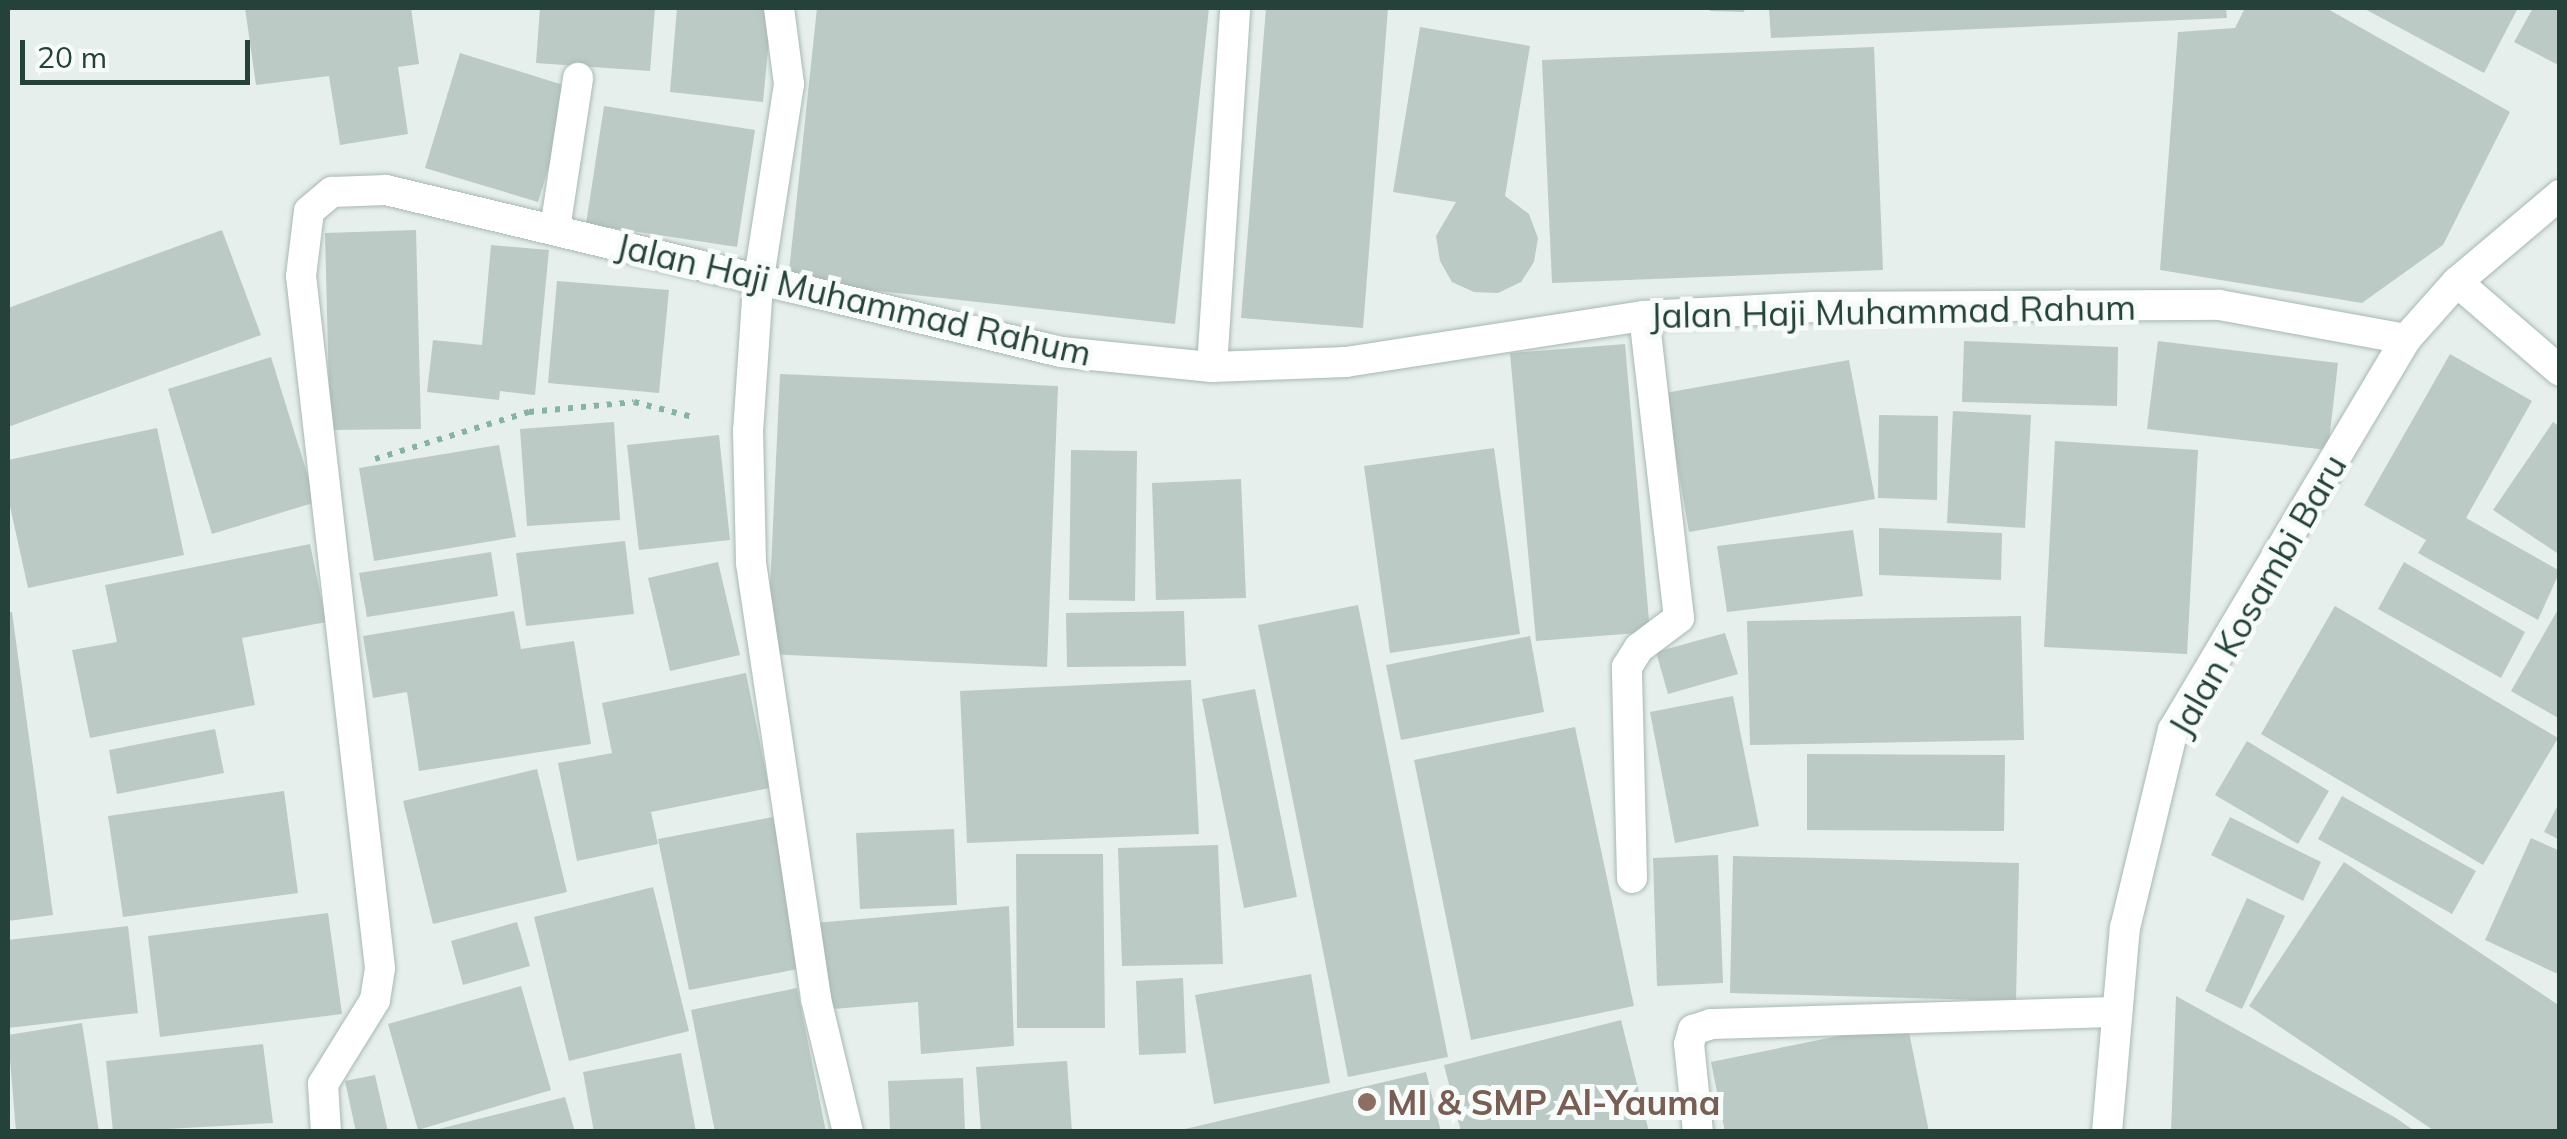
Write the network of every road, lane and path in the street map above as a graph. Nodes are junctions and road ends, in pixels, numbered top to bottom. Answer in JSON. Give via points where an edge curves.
{"nodes":[{"id":1,"x":778,"y":8,"type":"edge"},
{"id":2,"x":1235,"y":8,"type":"edge"},
{"id":3,"x":578,"y":78,"type":"dead end"},
{"id":4,"x":2560,"y":195,"type":"edge"},
{"id":5,"x":555,"y":230,"type":"junction"},
{"id":6,"x":2457,"y":282,"type":"junction"},
{"id":7,"x":758,"y":284,"type":"junction"},
{"id":8,"x":1644,"y":316,"type":"junction"},
{"id":9,"x":2406,"y":339,"type":"junction"},
{"id":10,"x":1212,"y":367,"type":"junction"},
{"id":11,"x":2560,"y":371,"type":"edge"},
{"id":12,"x":748,"y":430,"type":"junction"},
{"id":13,"x":322,"y":475,"type":"junction"},
{"id":14,"x":1632,"y":878,"type":"dead end"},
{"id":15,"x":2115,"y":1012,"type":"junction"},
{"id":16,"x":326,"y":1132,"type":"edge"},
{"id":17,"x":848,"y":1132,"type":"edge"},
{"id":18,"x":1698,"y":1132,"type":"edge"},
{"id":19,"x":2107,"y":1132,"type":"edge"}],
"edges":[{"from":1,"to":7,"type":"street","via":[[789,84]]},
{"from":2,"to":10,"type":"street"},
{"from":3,"to":5,"type":"street"},
{"from":4,"to":6,"type":"street","name":"Jalan Kosambi Baru"},
{"from":5,"to":7,"type":"street","name":"Jalan Haji Muhammad Rahum"},
{"from":5,"to":13,"type":"street","name":"Jalan Haji Muhammad Rahum","via":[[358,187],[332,192],[309,211],[301,276]]},
{"from":6,"to":9,"type":"street","name":"Jalan Kosambi Baru"},
{"from":6,"to":11,"type":"street"},
{"from":7,"to":10,"type":"street","name":"Jalan Haji Muhammad Rahum","via":[[1061,352]]},
{"from":7,"to":12,"type":"street"},
{"from":8,"to":9,"type":"street","name":"Jalan Haji Muhammad Rahum","via":[[1814,307],[2219,304]]},
{"from":8,"to":10,"type":"street","name":"Jalan Haji Muhammad Rahum","via":[[1346,362]]},
{"from":8,"to":14,"type":"street","via":[[1679,618],[1639,648],[1628,666]]},
{"from":9,"to":15,"type":"street","name":"Jalan Kosambi Baru","via":[[2173,730],[2129,910]]},
{"from":12,"to":13,"type":"path","via":[[634,402],[529,412]]},
{"from":12,"to":17,"type":"street","via":[[758,628],[794,820],[816,998]]},
{"from":13,"to":16,"type":"street","name":"Jalan Haji Muhammad Rahum","via":[[380,968],[375,1000],[323,1084]]},
{"from":15,"to":18,"type":"street","via":[[1711,1024],[1693,1030]]},
{"from":15,"to":19,"type":"street","name":"Jalan Kosambi Baru"}]}
